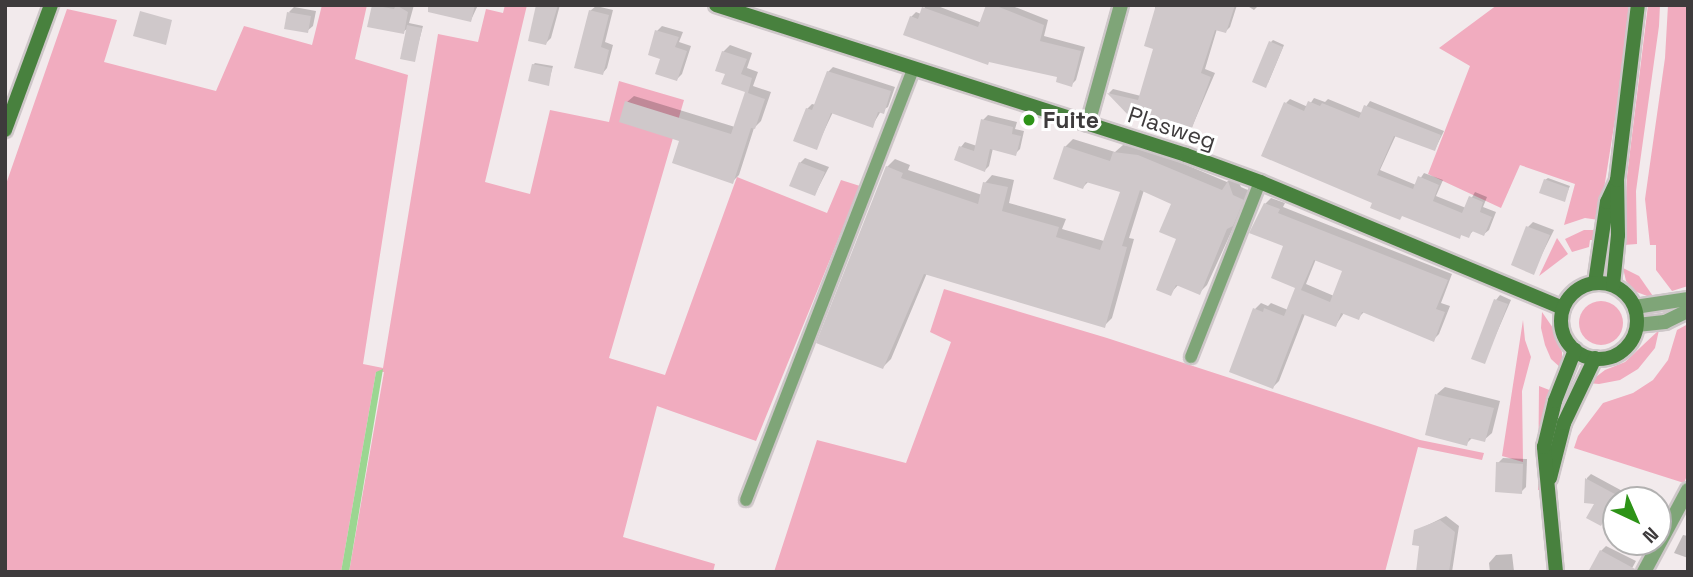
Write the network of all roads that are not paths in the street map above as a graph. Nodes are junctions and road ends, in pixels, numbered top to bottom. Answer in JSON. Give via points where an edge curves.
{"nodes":[{"id":1,"x":51,"y":5,"type":"edge"},
{"id":2,"x":716,"y":5,"type":"edge"},
{"id":3,"x":1121,"y":5,"type":"edge"},
{"id":4,"x":1639,"y":5,"type":"edge"},
{"id":5,"x":913,"y":69,"type":"junction"},
{"id":6,"x":1088,"y":124,"type":"junction"},
{"id":7,"x":5,"y":130,"type":"edge"},
{"id":8,"x":1617,"y":180,"type":"junction"},
{"id":9,"x":1260,"y":182,"type":"junction"},
{"id":10,"x":1595,"y":283,"type":"junction"},
{"id":11,"x":1613,"y":285,"type":"junction"},
{"id":12,"x":1688,"y":299,"type":"edge"},
{"id":13,"x":1634,"y":307,"type":"junction"},
{"id":14,"x":1563,"y":308,"type":"junction"},
{"id":15,"x":1688,"y":311,"type":"edge"},
{"id":16,"x":1636,"y":325,"type":"junction"},
{"id":17,"x":1575,"y":350,"type":"junction"},
{"id":18,"x":1191,"y":357,"type":"dead end"},
{"id":19,"x":1595,"y":358,"type":"junction"},
{"id":20,"x":1550,"y":481,"type":"junction"},
{"id":21,"x":1688,"y":490,"type":"edge"},
{"id":22,"x":746,"y":500,"type":"dead end"},
{"id":23,"x":1556,"y":572,"type":"edge"},
{"id":24,"x":1644,"y":572,"type":"edge"}],
"edges":[{"from":1,"to":7,"type":"street"},
{"from":2,"to":5,"type":"street","name":"Plasweg"},
{"from":3,"to":6,"type":"street"},
{"from":4,"to":8,"type":"street"},
{"from":5,"to":6,"type":"street","name":"Plasweg"},
{"from":5,"to":22,"type":"lane"},
{"from":6,"to":9,"type":"street","name":"Plasweg"},
{"from":8,"to":10,"type":"street","via":[[1606,202]]},
{"from":8,"to":11,"type":"street"},
{"from":9,"to":14,"type":"street","name":"Plasweg"},
{"from":9,"to":18,"type":"lane"},
{"from":10,"to":11,"type":"street"},
{"from":10,"to":14,"type":"street","via":[[1579,288]]},
{"from":11,"to":13,"type":"street"},
{"from":12,"to":13,"type":"street"},
{"from":13,"to":16,"type":"street"},
{"from":14,"to":17,"type":"street","via":[[1564,335]]},
{"from":15,"to":16,"type":"street","via":[[1665,322]]},
{"from":16,"to":19,"type":"street","via":[[1626,347],[1612,356]]},
{"from":17,"to":19,"type":"street"},
{"from":17,"to":20,"type":"street","via":[[1546,434]]},
{"from":19,"to":20,"type":"street","via":[[1564,424]]},
{"from":20,"to":23,"type":"street"},
{"from":21,"to":24,"type":"street"}]}
